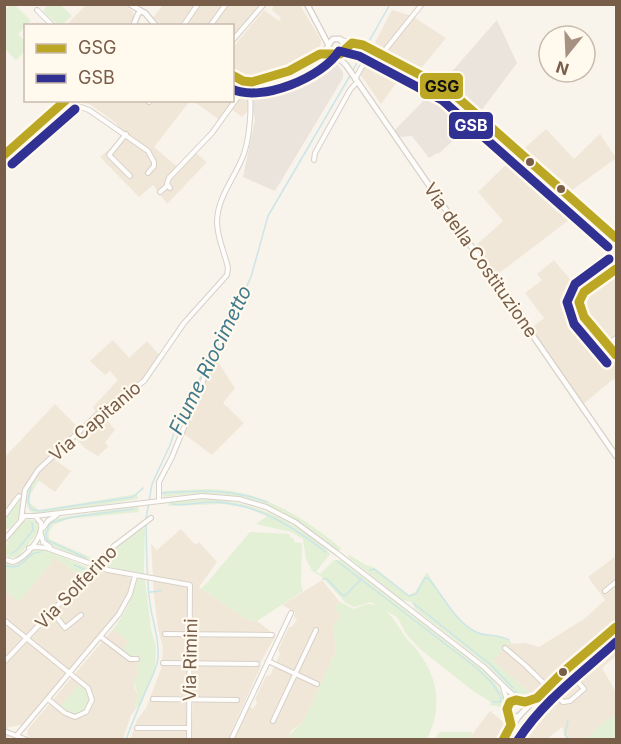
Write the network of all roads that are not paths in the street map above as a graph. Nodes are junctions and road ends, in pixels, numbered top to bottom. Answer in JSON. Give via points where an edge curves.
{"nodes":[{"id":1,"x":198,"y":4,"type":"edge"},
{"id":2,"x":226,"y":4,"type":"edge"},
{"id":3,"x":264,"y":4,"type":"edge"},
{"id":4,"x":307,"y":4,"type":"edge"},
{"id":5,"x":422,"y":4,"type":"edge"},
{"id":6,"x":37,"y":10,"type":"dead end"},
{"id":7,"x":139,"y":12,"type":"edge"},
{"id":8,"x":50,"y":24,"type":"edge"},
{"id":9,"x":153,"y":24,"type":"edge"},
{"id":10,"x":184,"y":24,"type":"edge"},
{"id":11,"x":211,"y":24,"type":"edge"},
{"id":12,"x":322,"y":30,"type":"junction"},
{"id":13,"x":234,"y":39,"type":"edge"},
{"id":14,"x":339,"y":39,"type":"junction"},
{"id":15,"x":352,"y":43,"type":"junction"},
{"id":16,"x":328,"y":46,"type":"junction"},
{"id":17,"x":372,"y":49,"type":"junction"},
{"id":18,"x":343,"y":51,"type":"junction"},
{"id":19,"x":320,"y":54,"type":"junction"},
{"id":20,"x":333,"y":54,"type":"junction"},
{"id":21,"x":382,"y":54,"type":"junction"},
{"id":22,"x":347,"y":67,"type":"junction"},
{"id":23,"x":234,"y":76,"type":"edge"},
{"id":24,"x":355,"y":79,"type":"junction"},
{"id":25,"x":249,"y":82,"type":"junction"},
{"id":26,"x":66,"y":102,"type":"edge"},
{"id":27,"x":69,"y":102,"type":"edge"},
{"id":28,"x":126,"y":134,"type":"junction"},
{"id":29,"x":4,"y":155,"type":"edge"},
{"id":30,"x":314,"y":160,"type":"dead end"},
{"id":31,"x":148,"y":173,"type":"dead end"},
{"id":32,"x":130,"y":176,"type":"dead end"},
{"id":33,"x":160,"y":192,"type":"dead end"},
{"id":34,"x":616,"y":238,"type":"edge"},
{"id":35,"x":616,"y":269,"type":"edge"},
{"id":36,"x":616,"y":338,"type":"edge"},
{"id":37,"x":608,"y":345,"type":"junction"},
{"id":38,"x":616,"y":355,"type":"edge"},
{"id":39,"x":216,"y":360,"type":"dead end"},
{"id":40,"x":616,"y":456,"type":"edge"},
{"id":41,"x":19,"y":496,"type":"dead end"},
{"id":42,"x":23,"y":501,"type":"junction"},
{"id":43,"x":156,"y":501,"type":"junction"},
{"id":44,"x":60,"y":513,"type":"junction"},
{"id":45,"x":4,"y":516,"type":"edge"},
{"id":46,"x":34,"y":516,"type":"junction"},
{"id":47,"x":152,"y":518,"type":"dead end"},
{"id":48,"x":21,"y":520,"type":"junction"},
{"id":49,"x":42,"y":528,"type":"junction"},
{"id":50,"x":12,"y":530,"type":"junction"},
{"id":51,"x":4,"y":531,"type":"edge"},
{"id":52,"x":41,"y":534,"type":"junction"},
{"id":53,"x":4,"y":540,"type":"edge"},
{"id":54,"x":29,"y":548,"type":"junction"},
{"id":55,"x":53,"y":549,"type":"junction"},
{"id":56,"x":4,"y":559,"type":"edge"},
{"id":57,"x":94,"y":566,"type":"junction"},
{"id":58,"x":135,"y":576,"type":"junction"},
{"id":59,"x":616,"y":582,"type":"edge"},
{"id":60,"x":605,"y":591,"type":"dead end"},
{"id":61,"x":52,"y":611,"type":"junction"},
{"id":62,"x":291,"y":614,"type":"dead end"},
{"id":63,"x":81,"y":615,"type":"dead end"},
{"id":64,"x":4,"y":620,"type":"edge"},
{"id":65,"x":616,"y":627,"type":"edge"},
{"id":66,"x":316,"y":630,"type":"dead end"},
{"id":67,"x":165,"y":634,"type":"dead end"},
{"id":68,"x":190,"y":634,"type":"junction"},
{"id":69,"x":272,"y":635,"type":"dead end"},
{"id":70,"x":26,"y":637,"type":"junction"},
{"id":71,"x":101,"y":637,"type":"junction"},
{"id":72,"x":505,"y":648,"type":"dead end"},
{"id":73,"x":137,"y":659,"type":"dead end"},
{"id":74,"x":268,"y":661,"type":"junction"},
{"id":75,"x":4,"y":662,"type":"edge"},
{"id":76,"x":163,"y":663,"type":"dead end"},
{"id":77,"x":190,"y":664,"type":"junction"},
{"id":78,"x":257,"y":664,"type":"dead end"},
{"id":79,"x":567,"y":669,"type":"junction"},
{"id":80,"x":70,"y":674,"type":"junction"},
{"id":81,"x":295,"y":674,"type":"junction"},
{"id":82,"x":499,"y":681,"type":"junction"},
{"id":83,"x":317,"y":684,"type":"dead end"},
{"id":84,"x":547,"y":687,"type":"junction"},
{"id":85,"x":537,"y":698,"type":"junction"},
{"id":86,"x":48,"y":699,"type":"junction"},
{"id":87,"x":153,"y":699,"type":"dead end"},
{"id":88,"x":189,"y":699,"type":"junction"},
{"id":89,"x":237,"y":700,"type":"dead end"},
{"id":90,"x":520,"y":701,"type":"junction"},
{"id":91,"x":508,"y":704,"type":"junction"},
{"id":92,"x":524,"y":711,"type":"junction"},
{"id":93,"x":512,"y":716,"type":"junction"},
{"id":94,"x":519,"y":716,"type":"junction"},
{"id":95,"x":273,"y":720,"type":"dead end"},
{"id":96,"x":137,"y":728,"type":"dead end"},
{"id":97,"x":189,"y":728,"type":"junction"},
{"id":98,"x":510,"y":729,"type":"junction"},
{"id":99,"x":4,"y":731,"type":"edge"},
{"id":100,"x":17,"y":735,"type":"junction"},
{"id":101,"x":27,"y":740,"type":"edge"},
{"id":102,"x":189,"y":740,"type":"edge"},
{"id":103,"x":231,"y":740,"type":"edge"},
{"id":104,"x":502,"y":740,"type":"edge"}],
"edges":[{"from":1,"to":10,"type":"street"},
{"from":2,"to":11,"type":"street"},
{"from":3,"to":13,"type":"street"},
{"from":4,"to":12,"type":"main road"},
{"from":5,"to":21,"type":"street"},
{"from":6,"to":8,"type":"street"},
{"from":7,"to":9,"type":"main road"},
{"from":12,"to":14,"type":"main road"},
{"from":12,"to":16,"type":"main road"},
{"from":14,"to":15,"type":"street"},
{"from":14,"to":16,"type":"main road"},
{"from":14,"to":18,"type":"main road","via":[[344,44]]},
{"from":15,"to":17,"type":"street"},
{"from":15,"to":18,"type":"street"},
{"from":16,"to":19,"type":"main road"},
{"from":16,"to":20,"type":"main road"},
{"from":17,"to":21,"type":"street"},
{"from":17,"to":24,"type":"street"},
{"from":18,"to":20,"type":"main road"},
{"from":18,"to":22,"type":"main road","name":"Via della Costituzione"},
{"from":19,"to":20,"type":"main road"},
{"from":19,"to":25,"type":"main road","via":[[290,71]]},
{"from":20,"to":22,"type":"main road","name":"Via della Costituzione"},
{"from":21,"to":34,"type":"street","via":[[456,96]]},
{"from":22,"to":24,"type":"main road","name":"Via della Costituzione"},
{"from":23,"to":25,"type":"main road"},
{"from":24,"to":30,"type":"street"},
{"from":24,"to":40,"type":"main road","name":"Via della Costituzione"},
{"from":25,"to":33,"type":"street","via":[[212,133],[169,178],[169,187]]},
{"from":25,"to":42,"type":"street","name":"Via Capitanio","via":[[245,150],[222,199],[217,222],[227,275],[184,323],[144,381],[98,414],[38,470],[27,484]]},
{"from":26,"to":29,"type":"main road"},
{"from":27,"to":28,"type":"street"},
{"from":28,"to":31,"type":"street","via":[[152,156],[154,166]]},
{"from":28,"to":32,"type":"street","via":[[109,155]]},
{"from":35,"to":37,"type":"street","via":[[579,300],[584,317]]},
{"from":36,"to":37,"type":"street"},
{"from":37,"to":38,"type":"street"},
{"from":39,"to":43,"type":"street","via":[[205,376],[159,482]]},
{"from":41,"to":45,"type":"street"},
{"from":42,"to":46,"type":"street"},
{"from":42,"to":48,"type":"street","name":"Via Capitanio"},
{"from":43,"to":44,"type":"street"},
{"from":43,"to":82,"type":"street","via":[[202,496],[228,498],[258,504],[283,515]]},
{"from":44,"to":46,"type":"street"},
{"from":44,"to":49,"type":"street"},
{"from":46,"to":48,"type":"street"},
{"from":46,"to":49,"type":"street"},
{"from":47,"to":57,"type":"street","name":"Via Solferino"},
{"from":48,"to":50,"type":"street"},
{"from":49,"to":52,"type":"street"},
{"from":50,"to":51,"type":"street"},
{"from":50,"to":53,"type":"street"},
{"from":52,"to":54,"type":"street"},
{"from":52,"to":55,"type":"street","via":[[43,542]]},
{"from":54,"to":55,"type":"street"},
{"from":54,"to":56,"type":"street","via":[[16,561]]},
{"from":55,"to":57,"type":"street"},
{"from":57,"to":58,"type":"street"},
{"from":57,"to":61,"type":"street","name":"Via Solferino"},
{"from":58,"to":68,"type":"street","name":"Via Rimini","via":[[190,586]]},
{"from":58,"to":71,"type":"street","via":[[123,609]]},
{"from":59,"to":60,"type":"street"},
{"from":61,"to":63,"type":"street","via":[[65,628]]},
{"from":61,"to":70,"type":"street","name":"Via Solferino"},
{"from":62,"to":74,"type":"street"},
{"from":64,"to":70,"type":"street"},
{"from":65,"to":79,"type":"main road"},
{"from":66,"to":81,"type":"street"},
{"from":67,"to":68,"type":"street"},
{"from":68,"to":69,"type":"street"},
{"from":68,"to":77,"type":"street","name":"Via Rimini"},
{"from":70,"to":75,"type":"street","name":"Via Solferino"},
{"from":70,"to":80,"type":"street"},
{"from":71,"to":73,"type":"street","via":[[130,659]]},
{"from":71,"to":80,"type":"street"},
{"from":72,"to":84,"type":"street"},
{"from":74,"to":81,"type":"street"},
{"from":74,"to":103,"type":"street"},
{"from":76,"to":77,"type":"street"},
{"from":77,"to":78,"type":"street"},
{"from":77,"to":88,"type":"street","name":"Via Rimini"},
{"from":79,"to":84,"type":"main road"},
{"from":79,"to":84,"type":"street","via":[[584,689],[563,702]]},
{"from":80,"to":86,"type":"street"},
{"from":80,"to":86,"type":"street","via":[[91,692],[89,710],[71,716]]},
{"from":81,"to":83,"type":"street"},
{"from":81,"to":95,"type":"street"},
{"from":82,"to":90,"type":"street"},
{"from":82,"to":91,"type":"street"},
{"from":84,"to":85,"type":"main road"},
{"from":85,"to":90,"type":"main road"},
{"from":85,"to":92,"type":"main road"},
{"from":86,"to":100,"type":"street"},
{"from":87,"to":88,"type":"street"},
{"from":88,"to":89,"type":"street"},
{"from":88,"to":97,"type":"street","name":"Via Rimini"},
{"from":90,"to":91,"type":"main road"},
{"from":90,"to":92,"type":"main road"},
{"from":91,"to":93,"type":"main road"},
{"from":92,"to":94,"type":"main road"},
{"from":93,"to":94,"type":"main road"},
{"from":93,"to":98,"type":"main road"},
{"from":94,"to":98,"type":"main road"},
{"from":96,"to":97,"type":"street"},
{"from":97,"to":102,"type":"street","name":"Via Rimini"},
{"from":98,"to":104,"type":"main road"},
{"from":99,"to":100,"type":"street"},
{"from":100,"to":101,"type":"street"}]}
